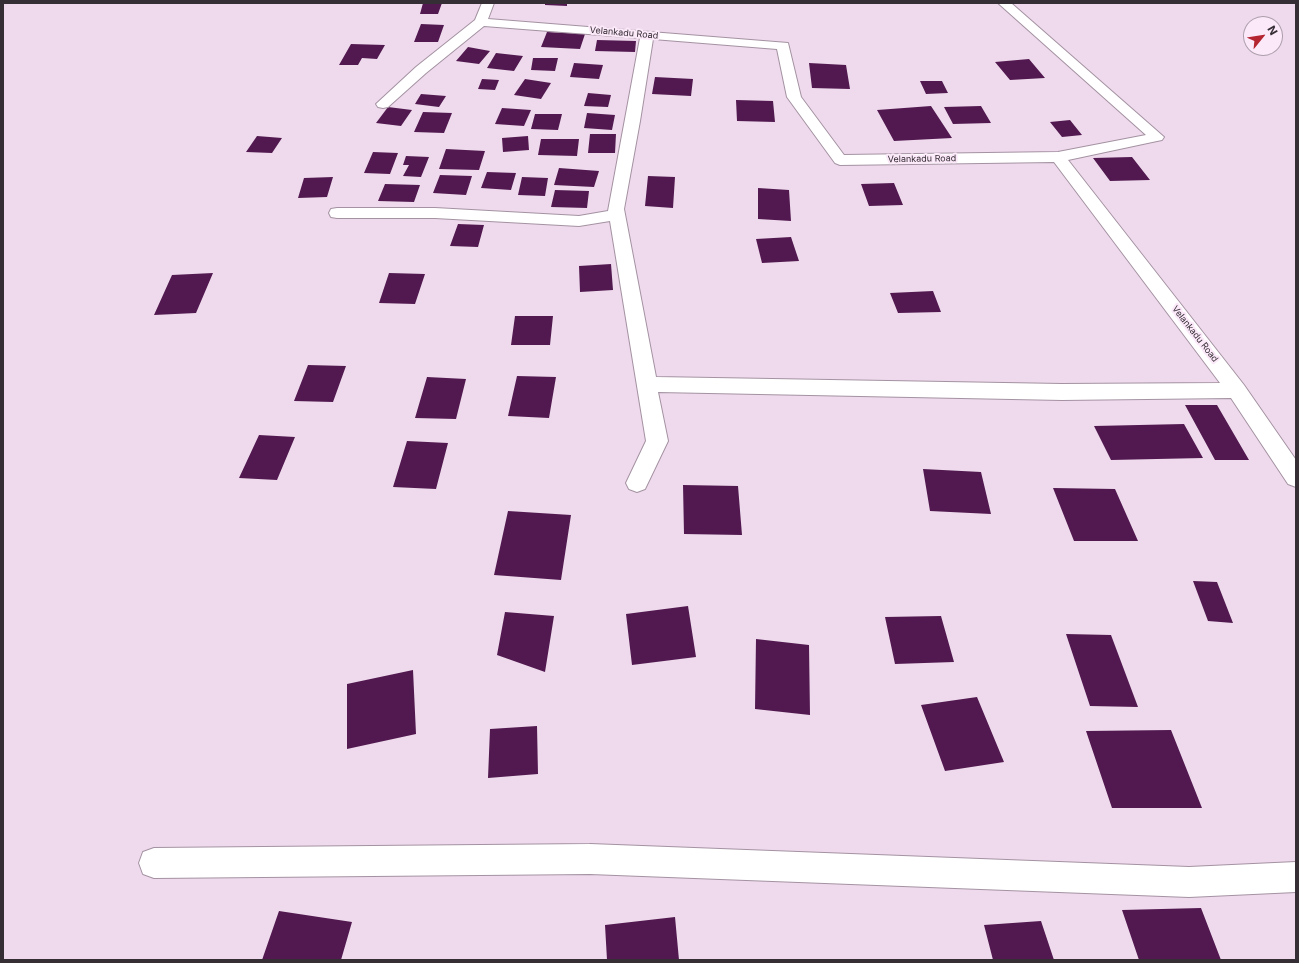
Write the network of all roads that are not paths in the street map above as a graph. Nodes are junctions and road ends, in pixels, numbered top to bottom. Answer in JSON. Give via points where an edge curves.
{"nodes":[{"id":1,"x":488,"y":3,"type":"edge"},
{"id":2,"x":1004,"y":3,"type":"edge"},
{"id":3,"x":481,"y":22,"type":"junction"},
{"id":4,"x":647,"y":35,"type":"junction"},
{"id":5,"x":383,"y":104,"type":"dead end"},
{"id":6,"x":1058,"y":157,"type":"junction"},
{"id":7,"x":337,"y":213,"type":"dead end"},
{"id":8,"x":618,"y":215,"type":"junction"},
{"id":9,"x":647,"y":384,"type":"junction"},
{"id":10,"x":1237,"y":390,"type":"junction"},
{"id":11,"x":1296,"y":478,"type":"edge"},
{"id":12,"x":637,"y":482,"type":"dead end"},
{"id":13,"x":154,"y":863,"type":"dead end"},
{"id":14,"x":1296,"y":877,"type":"edge"}],
"edges":[{"from":1,"to":3,"type":"street"},
{"from":2,"to":6,"type":"street","via":[[1157,136]]},
{"from":3,"to":4,"type":"street","name":"Velankadu Road"},
{"from":3,"to":5,"type":"street"},
{"from":4,"to":6,"type":"street","name":"Velankadu Road","via":[[783,46],[794,97],[840,160]]},
{"from":4,"to":8,"type":"street","via":[[616,209]]},
{"from":6,"to":10,"type":"street","name":"Velankadu Road"},
{"from":7,"to":8,"type":"street","via":[[435,213],[579,221]]},
{"from":8,"to":9,"type":"street"},
{"from":9,"to":10,"type":"street","via":[[1062,392]]},
{"from":9,"to":12,"type":"street","via":[[657,442]]},
{"from":10,"to":11,"type":"street","name":"Velankadu Road"},
{"from":13,"to":14,"type":"street","via":[[590,859],[1189,882]]}]}
